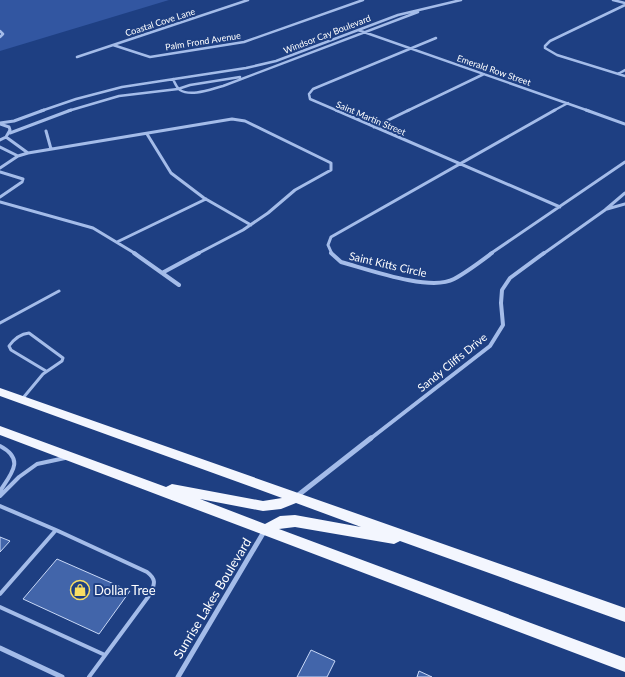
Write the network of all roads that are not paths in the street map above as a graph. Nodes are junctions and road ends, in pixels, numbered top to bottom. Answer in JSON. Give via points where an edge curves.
{"nodes":[{"id":1,"x":248,"y":0,"type":"edge"},
{"id":2,"x":363,"y":0,"type":"edge"},
{"id":3,"x":461,"y":0,"type":"edge"},
{"id":4,"x":613,"y":0,"type":"edge"},
{"id":5,"x":625,"y":4,"type":"edge"},
{"id":6,"x":428,"y":8,"type":"junction"},
{"id":7,"x":358,"y":30,"type":"junction"},
{"id":8,"x":0,"y":31,"type":"edge"},
{"id":9,"x":367,"y":33,"type":"junction"},
{"id":10,"x":0,"y":37,"type":"edge"},
{"id":11,"x":436,"y":38,"type":"dead end"},
{"id":12,"x":113,"y":45,"type":"junction"},
{"id":13,"x":411,"y":48,"type":"junction"},
{"id":14,"x":77,"y":57,"type":"dead end"},
{"id":15,"x":231,"y":70,"type":"junction"},
{"id":16,"x":625,"y":70,"type":"edge"},
{"id":17,"x":484,"y":74,"type":"junction"},
{"id":18,"x":618,"y":74,"type":"junction"},
{"id":19,"x":625,"y":76,"type":"edge"},
{"id":20,"x":240,"y":77,"type":"junction"},
{"id":21,"x":173,"y":79,"type":"junction"},
{"id":22,"x":244,"y":80,"type":"junction"},
{"id":23,"x":178,"y":89,"type":"junction"},
{"id":24,"x":568,"y":103,"type":"junction"},
{"id":25,"x":0,"y":123,"type":"edge"},
{"id":26,"x":625,"y":124,"type":"edge"},
{"id":27,"x":374,"y":127,"type":"junction"},
{"id":28,"x":46,"y":131,"type":"dead end"},
{"id":29,"x":10,"y":133,"type":"junction"},
{"id":30,"x":147,"y":134,"type":"junction"},
{"id":31,"x":6,"y":137,"type":"junction"},
{"id":32,"x":0,"y":140,"type":"edge"},
{"id":33,"x":0,"y":148,"type":"edge"},
{"id":34,"x":51,"y":149,"type":"junction"},
{"id":35,"x":28,"y":153,"type":"junction"},
{"id":36,"x":18,"y":156,"type":"junction"},
{"id":37,"x":625,"y":162,"type":"edge"},
{"id":38,"x":459,"y":164,"type":"junction"},
{"id":39,"x":0,"y":168,"type":"edge"},
{"id":40,"x":0,"y":172,"type":"edge"},
{"id":41,"x":625,"y":193,"type":"edge"},
{"id":42,"x":0,"y":197,"type":"edge"},
{"id":43,"x":206,"y":198,"type":"junction"},
{"id":44,"x":0,"y":202,"type":"edge"},
{"id":45,"x":625,"y":204,"type":"edge"},
{"id":46,"x":560,"y":207,"type":"junction"},
{"id":47,"x":605,"y":210,"type":"junction"},
{"id":48,"x":251,"y":225,"type":"junction"},
{"id":49,"x":117,"y":242,"type":"junction"},
{"id":50,"x":162,"y":273,"type":"junction"},
{"id":51,"x":179,"y":285,"type":"dead end"},
{"id":52,"x":59,"y":291,"type":"dead end"},
{"id":53,"x":0,"y":323,"type":"edge"},
{"id":54,"x":46,"y":371,"type":"junction"},
{"id":55,"x":0,"y":392,"type":"edge"},
{"id":56,"x":22,"y":400,"type":"junction"},
{"id":57,"x":0,"y":430,"type":"edge"},
{"id":58,"x":0,"y":446,"type":"edge"},
{"id":59,"x":72,"y":457,"type":"junction"},
{"id":60,"x":144,"y":484,"type":"junction"},
{"id":61,"x":0,"y":491,"type":"edge"},
{"id":62,"x":0,"y":496,"type":"edge"},
{"id":63,"x":295,"y":498,"type":"junction"},
{"id":64,"x":0,"y":506,"type":"edge"},
{"id":65,"x":56,"y":530,"type":"junction"},
{"id":66,"x":265,"y":530,"type":"junction"},
{"id":67,"x":424,"y":544,"type":"junction"},
{"id":68,"x":0,"y":594,"type":"edge"},
{"id":69,"x":0,"y":607,"type":"edge"},
{"id":70,"x":625,"y":615,"type":"edge"},
{"id":71,"x":0,"y":648,"type":"edge"},
{"id":72,"x":105,"y":655,"type":"junction"},
{"id":73,"x":625,"y":665,"type":"edge"},
{"id":74,"x":62,"y":677,"type":"edge"},
{"id":75,"x":89,"y":677,"type":"edge"},
{"id":76,"x":178,"y":677,"type":"edge"}],
"edges":[{"from":1,"to":12,"type":"street","name":"Coastal Cove Lane"},
{"from":2,"to":12,"type":"street","name":"Palm Frond Avenue","via":[[232,45],[150,57]]},
{"from":3,"to":6,"type":"street","name":"Windsor Cay Boulevard"},
{"from":4,"to":5,"type":"street"},
{"from":5,"to":18,"type":"street","via":[[550,41],[545,46],[549,52]]},
{"from":6,"to":7,"type":"street","name":"Windsor Cay Boulevard","via":[[398,15]]},
{"from":6,"to":9,"type":"street","name":"Windsor Cay Boulevard"},
{"from":7,"to":9,"type":"street","name":"Emerald Row Street"},
{"from":7,"to":15,"type":"street","name":"Windsor Cay Boulevard","via":[[276,62]]},
{"from":8,"to":10,"type":"street","via":[[3,34]]},
{"from":9,"to":13,"type":"street","name":"Emerald Row Street"},
{"from":9,"to":22,"type":"street","name":"Windsor Cay Boulevard"},
{"from":11,"to":13,"type":"street","name":"Saint Martin Street"},
{"from":12,"to":14,"type":"street","name":"Coastal Cove Lane"},
{"from":13,"to":17,"type":"street","name":"Emerald Row Street"},
{"from":13,"to":27,"type":"street","name":"Saint Martin Street","via":[[313,89],[309,94],[310,99]]},
{"from":15,"to":20,"type":"street"},
{"from":15,"to":21,"type":"street","name":"Windsor Cay Boulevard"},
{"from":16,"to":18,"type":"street"},
{"from":17,"to":24,"type":"street","name":"Emerald Row Street"},
{"from":17,"to":27,"type":"street"},
{"from":18,"to":19,"type":"street"},
{"from":20,"to":22,"type":"street"},
{"from":20,"to":23,"type":"street","name":"Windsor Cay Boulevard"},
{"from":21,"to":23,"type":"street"},
{"from":21,"to":25,"type":"street","name":"Windsor Cay Boulevard","via":[[94,93],[14,121]]},
{"from":22,"to":23,"type":"street","name":"Windsor Cay Boulevard","via":[[200,91],[184,92]]},
{"from":23,"to":29,"type":"street","name":"Windsor Cay Boulevard","via":[[132,93],[105,99]]},
{"from":24,"to":26,"type":"street","name":"Emerald Row Street"},
{"from":24,"to":38,"type":"street","name":"Saint Kitts Circle"},
{"from":25,"to":29,"type":"street","name":"Windsor Cay Boulevard","via":[[8,127]]},
{"from":27,"to":38,"type":"street","name":"Saint Martin Street"},
{"from":28,"to":34,"type":"street"},
{"from":29,"to":31,"type":"street","name":"Windsor Cay Boulevard"},
{"from":30,"to":34,"type":"street"},
{"from":30,"to":43,"type":"street","via":[[171,173]]},
{"from":30,"to":48,"type":"street","via":[[239,119],[331,163],[330,170],[295,190]]},
{"from":31,"to":32,"type":"street","name":"Windsor Cay Boulevard"},
{"from":31,"to":35,"type":"street"},
{"from":33,"to":36,"type":"street"},
{"from":34,"to":35,"type":"street"},
{"from":35,"to":36,"type":"street"},
{"from":36,"to":39,"type":"street"},
{"from":37,"to":46,"type":"street","name":"Saint Kitts Circle"},
{"from":38,"to":46,"type":"street","name":"Saint Martin Street"},
{"from":38,"to":46,"type":"street","name":"Saint Kitts Circle","via":[[331,237],[328,245],[332,255],[341,262],[422,283],[439,283],[453,280]]},
{"from":40,"to":42,"type":"street","via":[[23,179]]},
{"from":41,"to":47,"type":"street","name":"Sandy Cliffs Drive"},
{"from":43,"to":48,"type":"street"},
{"from":43,"to":49,"type":"street"},
{"from":44,"to":49,"type":"street","via":[[93,228]]},
{"from":45,"to":47,"type":"street","name":"Sandy Cliffs Drive"},
{"from":47,"to":63,"type":"street","name":"Sandy Cliffs Drive","via":[[510,278],[502,290],[503,325],[490,346]]},
{"from":48,"to":50,"type":"street"},
{"from":49,"to":50,"type":"street"},
{"from":50,"to":51,"type":"street"},
{"from":52,"to":53,"type":"lane"},
{"from":54,"to":54,"type":"lane","via":[[63,358],[29,334],[13,340],[9,346],[12,350]]},
{"from":54,"to":56,"type":"lane"},
{"from":55,"to":56,"type":"highway"},
{"from":56,"to":63,"type":"highway"},
{"from":57,"to":59,"type":"highway"},
{"from":58,"to":61,"type":"lane","via":[[12,452],[16,463]]},
{"from":59,"to":60,"type":"highway"},
{"from":59,"to":62,"type":"lane","via":[[37,464]]},
{"from":60,"to":63,"type":"highway","via":[[263,506],[281,504]]},
{"from":60,"to":66,"type":"highway"},
{"from":63,"to":67,"type":"highway"},
{"from":64,"to":65,"type":"lane"},
{"from":65,"to":68,"type":"lane"},
{"from":65,"to":72,"type":"lane","via":[[147,572],[154,578],[155,584],[151,593]]},
{"from":66,"to":67,"type":"highway","via":[[280,522],[295,521]]},
{"from":66,"to":73,"type":"highway"},
{"from":66,"to":76,"type":"street","name":"Sunrise Lakes Boulevard"},
{"from":67,"to":70,"type":"highway"},
{"from":69,"to":72,"type":"lane"},
{"from":71,"to":74,"type":"street"},
{"from":72,"to":75,"type":"lane"}]}
